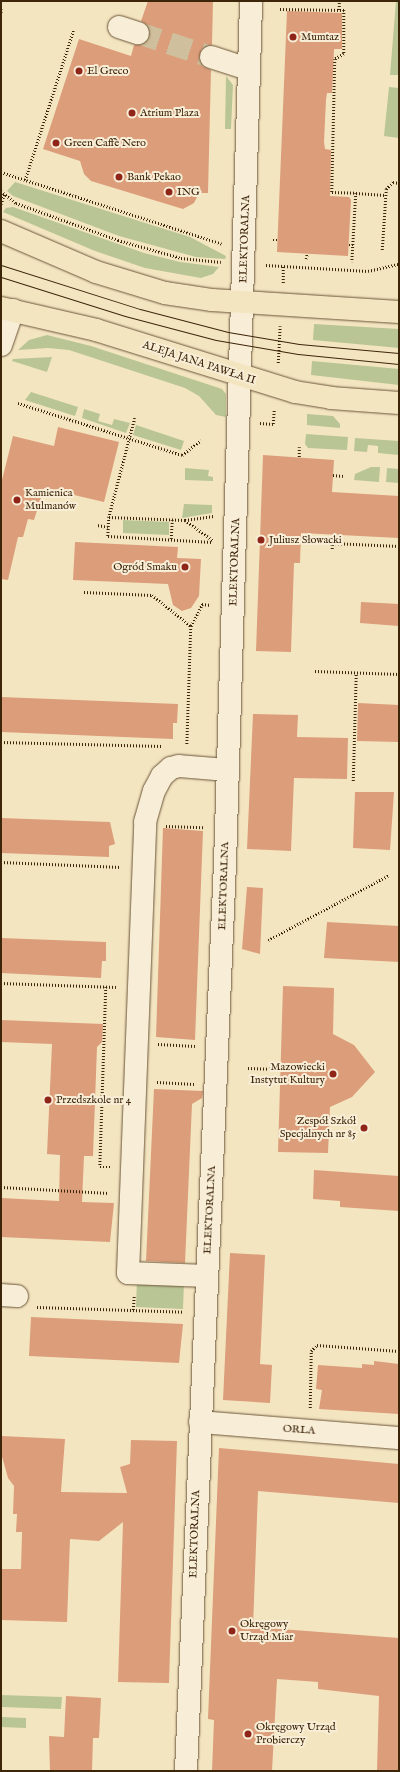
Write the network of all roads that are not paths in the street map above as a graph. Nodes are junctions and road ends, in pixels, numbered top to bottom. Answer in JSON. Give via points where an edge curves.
{"nodes":[{"id":1,"x":251,"y":1,"type":"edge"},
{"id":2,"x":212,"y":57,"type":"tunnel mouth"},
{"id":3,"x":249,"y":69,"type":"junction"},
{"id":4,"x":1,"y":231,"type":"edge"},
{"id":5,"x":243,"y":302,"type":"junction"},
{"id":6,"x":7,"y":309,"type":"edge"},
{"id":7,"x":399,"y":312,"type":"edge"},
{"id":8,"x":1,"y":345,"type":"edge"},
{"id":9,"x":241,"y":376,"type":"junction"},
{"id":10,"x":399,"y":403,"type":"edge"},
{"id":11,"x":228,"y":770,"type":"junction"},
{"id":12,"x":207,"y":1276,"type":"junction"},
{"id":13,"x":200,"y":1422,"type":"junction"},
{"id":14,"x":399,"y":1438,"type":"edge"},
{"id":15,"x":186,"y":1771,"type":"edge"}],
"edges":[{"from":1,"to":3,"type":"street","name":"ELEKTORALNA"},
{"from":2,"to":3,"type":"street"},
{"from":3,"to":5,"type":"street","name":"ELEKTORALNA"},
{"from":4,"to":5,"type":"main road","via":[[96,272],[129,283],[191,297]]},
{"from":5,"to":7,"type":"main road"},
{"from":5,"to":9,"type":"street","name":"ELEKTORALNA"},
{"from":6,"to":8,"type":"street"},
{"from":6,"to":9,"type":"main road","name":"ALEJA JANA PAWŁA II","via":[[96,330]]},
{"from":9,"to":10,"type":"main road","name":"ALEJA JANA PAWŁA II","via":[[315,396]]},
{"from":9,"to":11,"type":"street","name":"ELEKTORALNA"},
{"from":11,"to":12,"type":"street","name":"ELEKTORALNA"},
{"from":11,"to":12,"type":"street","via":[[186,766],[171,768],[162,776],[145,822],[143,867],[128,1273]]},
{"from":12,"to":13,"type":"street","name":"ELEKTORALNA"},
{"from":13,"to":14,"type":"street","name":"ORLA"},
{"from":13,"to":15,"type":"street","name":"ELEKTORALNA"}]}
